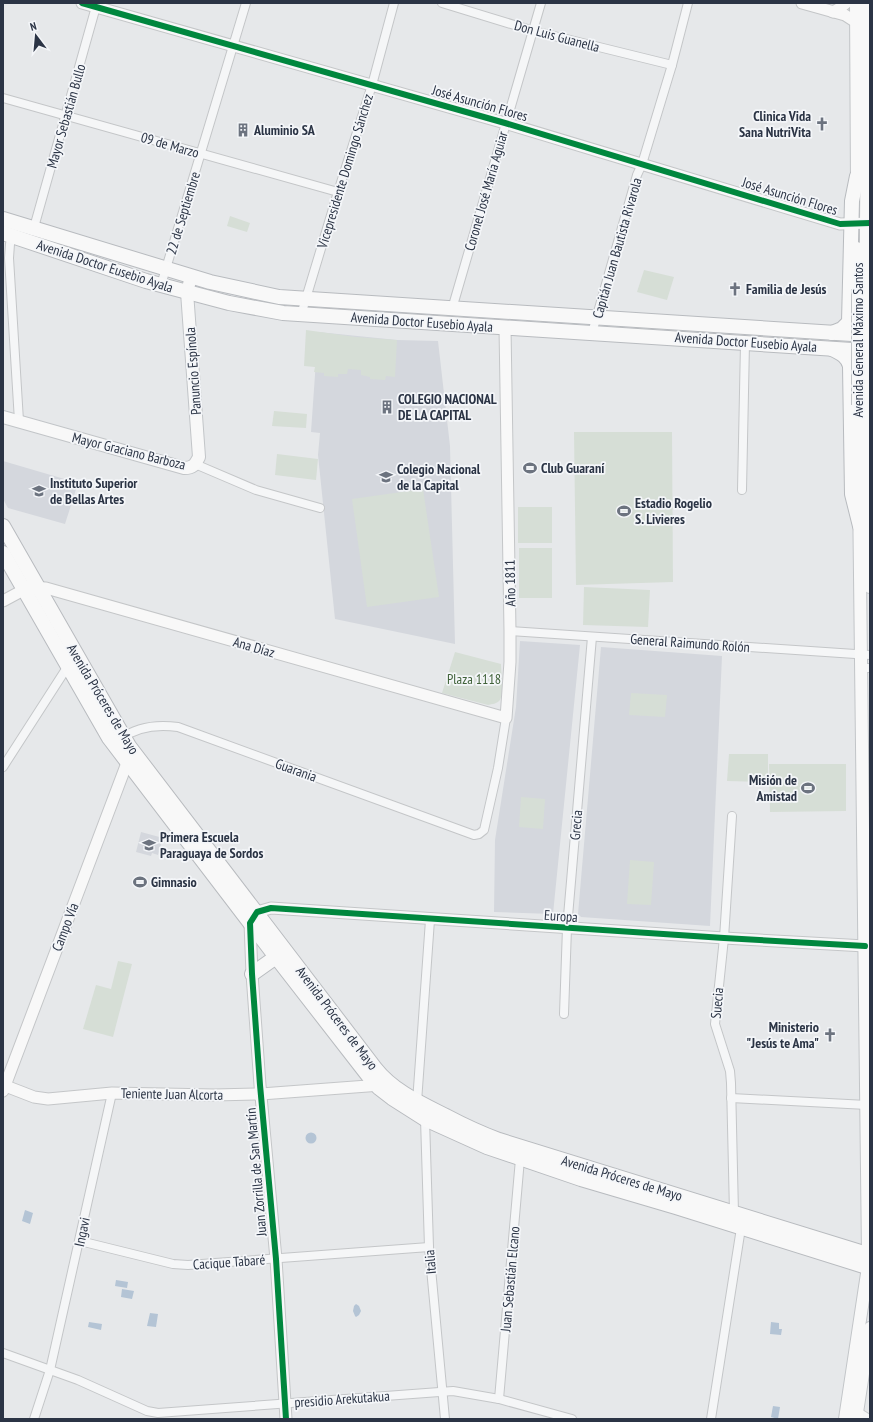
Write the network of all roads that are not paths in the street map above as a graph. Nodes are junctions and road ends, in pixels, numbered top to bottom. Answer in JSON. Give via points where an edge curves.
{"nodes":[{"id":1,"x":82,"y":3,"type":"edge"},
{"id":2,"x":246,"y":3,"type":"edge"},
{"id":3,"x":394,"y":3,"type":"edge"},
{"id":4,"x":442,"y":3,"type":"edge"},
{"id":5,"x":541,"y":3,"type":"edge"},
{"id":6,"x":688,"y":3,"type":"edge"},
{"id":7,"x":802,"y":3,"type":"edge"},
{"id":8,"x":846,"y":3,"type":"edge"},
{"id":9,"x":856,"y":3,"type":"edge"},
{"id":10,"x":868,"y":3,"type":"edge"},
{"id":11,"x":97,"y":5,"type":"edge"},
{"id":12,"x":833,"y":12,"type":"junction"},
{"id":13,"x":856,"y":21,"type":"junction"},
{"id":14,"x":534,"y":31,"type":"junction"},
{"id":15,"x":869,"y":31,"type":"edge"},
{"id":16,"x":234,"y":45,"type":"junction"},
{"id":17,"x":869,"y":62,"type":"edge"},
{"id":18,"x":672,"y":65,"type":"junction"},
{"id":19,"x":855,"y":71,"type":"junction"},
{"id":20,"x":372,"y":85,"type":"junction"},
{"id":21,"x":3,"y":98,"type":"edge"},
{"id":22,"x":66,"y":116,"type":"junction"},
{"id":23,"x":506,"y":123,"type":"junction"},
{"id":24,"x":201,"y":154,"type":"junction"},
{"id":25,"x":642,"y":164,"type":"junction"},
{"id":26,"x":864,"y":180,"type":"edge"},
{"id":27,"x":338,"y":192,"type":"junction"},
{"id":28,"x":861,"y":223,"type":"edge"},
{"id":29,"x":8,"y":228,"type":"edge"},
{"id":30,"x":32,"y":235,"type":"junction"},
{"id":31,"x":166,"y":269,"type":"junction"},
{"id":32,"x":191,"y":277,"type":"junction"},
{"id":33,"x":161,"y":285,"type":"junction"},
{"id":34,"x":187,"y":292,"type":"junction"},
{"id":35,"x":306,"y":300,"type":"junction"},
{"id":36,"x":452,"y":309,"type":"junction"},
{"id":37,"x":301,"y":315,"type":"junction"},
{"id":38,"x":596,"y":318,"type":"junction"},
{"id":39,"x":505,"y":328,"type":"junction"},
{"id":40,"x":592,"y":333,"type":"junction"},
{"id":41,"x":832,"y":333,"type":"junction"},
{"id":42,"x":852,"y":334,"type":"dead end"},
{"id":43,"x":745,"y":343,"type":"junction"},
{"id":44,"x":828,"y":348,"type":"junction"},
{"id":45,"x":852,"y":350,"type":"dead end"},
{"id":46,"x":3,"y":417,"type":"edge"},
{"id":47,"x":19,"y":422,"type":"junction"},
{"id":48,"x":195,"y":464,"type":"junction"},
{"id":49,"x":863,"y":468,"type":"junction"},
{"id":50,"x":742,"y":490,"type":"dead end"},
{"id":51,"x":869,"y":494,"type":"edge"},
{"id":52,"x":320,"y":508,"type":"dead end"},
{"id":53,"x":866,"y":523,"type":"edge"},
{"id":54,"x":3,"y":526,"type":"edge"},
{"id":55,"x":3,"y":549,"type":"edge"},
{"id":56,"x":3,"y":552,"type":"edge"},
{"id":57,"x":870,"y":587,"type":"edge"},
{"id":58,"x":30,"y":588,"type":"junction"},
{"id":59,"x":3,"y":600,"type":"edge"},
{"id":60,"x":510,"y":631,"type":"junction"},
{"id":61,"x":592,"y":637,"type":"junction"},
{"id":62,"x":865,"y":655,"type":"edge"},
{"id":63,"x":68,"y":666,"type":"junction"},
{"id":64,"x":866,"y":668,"type":"edge"},
{"id":65,"x":506,"y":718,"type":"junction"},
{"id":66,"x":118,"y":741,"type":"junction"},
{"id":67,"x":127,"y":763,"type":"junction"},
{"id":68,"x":3,"y":768,"type":"edge"},
{"id":69,"x":732,"y":816,"type":"dead end"},
{"id":70,"x":479,"y":834,"type":"joint"},
{"id":71,"x":866,"y":851,"type":"edge"},
{"id":72,"x":254,"y":918,"type":"junction"},
{"id":73,"x":430,"y":920,"type":"junction"},
{"id":74,"x":567,"y":928,"type":"junction"},
{"id":75,"x":724,"y":938,"type":"junction"},
{"id":76,"x":865,"y":946,"type":"junction"},
{"id":77,"x":276,"y":957,"type":"junction"},
{"id":78,"x":252,"y":974,"type":"junction"},
{"id":79,"x":564,"y":1014,"type":"dead end"},
{"id":80,"x":868,"y":1030,"type":"edge"},
{"id":81,"x":390,"y":1084,"type":"junction"},
{"id":82,"x":376,"y":1085,"type":"junction"},
{"id":83,"x":4,"y":1087,"type":"edge"},
{"id":84,"x":112,"y":1093,"type":"junction"},
{"id":85,"x":261,"y":1094,"type":"junction"},
{"id":86,"x":731,"y":1098,"type":"junction"},
{"id":87,"x":418,"y":1104,"type":"junction"},
{"id":88,"x":867,"y":1105,"type":"junction"},
{"id":89,"x":426,"y":1119,"type":"junction"},
{"id":90,"x":520,"y":1159,"type":"junction"},
{"id":91,"x":734,"y":1213,"type":"junction"},
{"id":92,"x":741,"y":1228,"type":"junction"},
{"id":93,"x":80,"y":1241,"type":"junction"},
{"id":94,"x":429,"y":1247,"type":"junction"},
{"id":95,"x":276,"y":1259,"type":"junction"},
{"id":96,"x":869,"y":1261,"type":"edge"},
{"id":97,"x":870,"y":1328,"type":"edge"},
{"id":98,"x":3,"y":1353,"type":"edge"},
{"id":99,"x":50,"y":1370,"type":"junction"},
{"id":100,"x":442,"y":1391,"type":"junction"},
{"id":101,"x":499,"y":1399,"type":"junction"},
{"id":102,"x":285,"y":1403,"type":"junction"},
{"id":103,"x":853,"y":1412,"type":"edge"},
{"id":104,"x":571,"y":1418,"type":"edge"},
{"id":105,"x":34,"y":1419,"type":"edge"},
{"id":106,"x":286,"y":1419,"type":"edge"},
{"id":107,"x":444,"y":1419,"type":"edge"},
{"id":108,"x":711,"y":1419,"type":"edge"},
{"id":109,"x":845,"y":1419,"type":"edge"},
{"id":110,"x":869,"y":1419,"type":"edge"}],
"edges":[{"from":1,"to":11,"type":"street","name":"José Asunción Flores"},
{"from":2,"to":16,"type":"street","name":"22 de Septiembre"},
{"from":3,"to":20,"type":"street","name":"Vicepresidente Domingo Sánchez"},
{"from":4,"to":14,"type":"street","name":"Don Luis Guanella"},
{"from":5,"to":14,"type":"street","name":"Coronel José María Aguiar"},
{"from":6,"to":18,"type":"street","name":"Capitán Juan Bautista Rivarola"},
{"from":7,"to":12,"type":"street"},
{"from":8,"to":12,"type":"street"},
{"from":9,"to":13,"type":"main road"},
{"from":10,"to":15,"type":"main road"},
{"from":11,"to":16,"type":"street","name":"José Asunción Flores"},
{"from":11,"to":22,"type":"street","name":"Mayor Sebastián Bullo"},
{"from":12,"to":13,"type":"street"},
{"from":13,"to":15,"type":"street"},
{"from":13,"to":19,"type":"main road"},
{"from":14,"to":18,"type":"street","name":"Don Luis Guanella"},
{"from":14,"to":23,"type":"street","name":"Coronel José María Aguiar"},
{"from":15,"to":17,"type":"main road"},
{"from":16,"to":20,"type":"street","name":"José Asunción Flores"},
{"from":16,"to":24,"type":"street","name":"22 de Septiembre"},
{"from":17,"to":19,"type":"street"},
{"from":17,"to":26,"type":"main road"},
{"from":18,"to":25,"type":"street","name":"Capitán Juan Bautista Rivarola"},
{"from":19,"to":26,"type":"main road"},
{"from":20,"to":23,"type":"street","name":"José Asunción Flores"},
{"from":20,"to":27,"type":"street","name":"Vicepresidente Domingo Sánchez"},
{"from":21,"to":22,"type":"street","name":"09 de Marzo"},
{"from":22,"to":24,"type":"street","name":"09 de Marzo"},
{"from":22,"to":30,"type":"street","name":"Mayor Sebastián Bullo"},
{"from":23,"to":25,"type":"street","name":"José Asunción Flores"},
{"from":23,"to":36,"type":"street","name":"Coronel José María Aguiar"},
{"from":24,"to":27,"type":"street","name":"09 de Marzo"},
{"from":24,"to":31,"type":"street","name":"22 de Septiembre"},
{"from":25,"to":28,"type":"street","name":"José Asunción Flores","via":[[840,224]]},
{"from":25,"to":38,"type":"street","name":"Capitán Juan Bautista Rivarola"},
{"from":26,"to":28,"type":"highway","via":[[852,201]]},
{"from":27,"to":35,"type":"street","name":"Vicepresidente Domingo Sánchez"},
{"from":28,"to":41,"type":"highway","via":[[849,322]]},
{"from":28,"to":49,"type":"main road","name":"Avenida General Máximo Santos","bridge":true},
{"from":29,"to":30,"type":"highway","name":"Avenida Doctor Eusebio Ayala"},
{"from":29,"to":47,"type":"street"},
{"from":30,"to":31,"type":"highway","name":"Avenida Doctor Eusebio Ayala"},
{"from":30,"to":33,"type":"highway","name":"Avenida Doctor Eusebio Ayala"},
{"from":31,"to":32,"type":"highway","name":"Avenida Doctor Eusebio Ayala"},
{"from":31,"to":33,"type":"street","name":"22 de Septiembre"},
{"from":32,"to":34,"type":"main road","name":"Panuncio Espínola"},
{"from":32,"to":35,"type":"highway","name":"Avenida Doctor Eusebio Ayala","via":[[258,294]]},
{"from":33,"to":34,"type":"highway","name":"Avenida Doctor Eusebio Ayala"},
{"from":34,"to":37,"type":"highway","name":"Avenida Doctor Eusebio Ayala","via":[[252,308]]},
{"from":34,"to":48,"type":"main road","name":"Panuncio Espínola","via":[[199,457]]},
{"from":35,"to":36,"type":"highway","name":"Avenida Doctor Eusebio Ayala"},
{"from":35,"to":37,"type":"street","name":"Vicepresidente Domingo Sánchez"},
{"from":36,"to":38,"type":"highway","name":"Avenida Doctor Eusebio Ayala"},
{"from":37,"to":39,"type":"highway","name":"Avenida Doctor Eusebio Ayala"},
{"from":38,"to":40,"type":"street","name":"Capitán Juan Bautista Rivarola"},
{"from":38,"to":41,"type":"highway","name":"Avenida Doctor Eusebio Ayala"},
{"from":39,"to":40,"type":"highway","name":"Avenida Doctor Eusebio Ayala"},
{"from":39,"to":60,"type":"street","name":"Año 1811"},
{"from":40,"to":43,"type":"highway","name":"Avenida Doctor Eusebio Ayala"},
{"from":41,"to":42,"type":"highway","name":"Avenida Doctor Eusebio Ayala"},
{"from":43,"to":44,"type":"highway","name":"Avenida Doctor Eusebio Ayala"},
{"from":43,"to":50,"type":"street"},
{"from":44,"to":45,"type":"highway","name":"Avenida Doctor Eusebio Ayala"},
{"from":44,"to":53,"type":"highway","via":[[847,358],[850,366],[852,494]]},
{"from":46,"to":47,"type":"main road","name":"Mayor Graciano Barboza"},
{"from":47,"to":48,"type":"main road","name":"Mayor Graciano Barboza","via":[[184,468],[190,468]]},
{"from":48,"to":52,"type":"street","name":"Mayor Graciano Barboza","via":[[256,490]]},
{"from":49,"to":51,"type":"main road","name":"Avenida General Máximo Santos"},
{"from":49,"to":53,"type":"main road","name":"Avenida General Máximo Santos"},
{"from":51,"to":53,"type":"main road","name":"Avenida General Máximo Santos"},
{"from":53,"to":57,"type":"main road","name":"Avenida General Máximo Santos"},
{"from":53,"to":62,"type":"main road","name":"Avenida General Máximo Santos"},
{"from":54,"to":58,"type":"highway","name":"Avenida Próceres de Mayo"},
{"from":55,"to":58,"type":"street","via":[[23,584]]},
{"from":56,"to":58,"type":"highway","name":"Avenida Próceres de Mayo"},
{"from":58,"to":59,"type":"street"},
{"from":58,"to":63,"type":"highway","name":"Avenida Próceres de Mayo"},
{"from":58,"to":65,"type":"street","name":"Ana Díaz","via":[[54,590]]},
{"from":58,"to":66,"type":"highway","name":"Avenida Próceres de Mayo"},
{"from":60,"to":61,"type":"street","name":"General Raimundo Rolón"},
{"from":60,"to":65,"type":"street","name":"Año 1811"},
{"from":61,"to":62,"type":"street","name":"General Raimundo Rolón"},
{"from":61,"to":74,"type":"street","name":"Grecia"},
{"from":62,"to":64,"type":"main road","name":"Avenida General Máximo Santos"},
{"from":63,"to":66,"type":"highway","name":"Avenida Próceres de Mayo"},
{"from":63,"to":68,"type":"street"},
{"from":64,"to":71,"type":"main road","name":"Avenida General Máximo Santos"},
{"from":65,"to":70,"type":"street","name":"Año 1811","via":[[486,822],[484,830]]},
{"from":66,"to":67,"type":"highway","name":"Avenida Próceres de Mayo"},
{"from":66,"to":70,"type":"street","name":"Guarania","via":[[143,727],[178,727],[474,835]]},
{"from":66,"to":72,"type":"highway","name":"Avenida Próceres de Mayo"},
{"from":67,"to":72,"type":"highway","name":"Avenida Próceres de Mayo"},
{"from":67,"to":83,"type":"street","name":"Campo Vía"},
{"from":69,"to":75,"type":"street","name":"Suecia"},
{"from":71,"to":76,"type":"main road","name":"Avenida General Máximo Santos"},
{"from":72,"to":73,"type":"street","name":"Europa","via":[[271,908]]},
{"from":72,"to":77,"type":"highway","name":"Avenida Próceres de Mayo"},
{"from":72,"to":78,"type":"street","name":"Juan Zorrilla de San Martín"},
{"from":72,"to":81,"type":"highway","name":"Avenida Próceres de Mayo"},
{"from":73,"to":74,"type":"street","name":"Europa"},
{"from":73,"to":87,"type":"street"},
{"from":74,"to":75,"type":"street","name":"Europa"},
{"from":74,"to":79,"type":"street","name":"Grecia"},
{"from":75,"to":76,"type":"street","name":"Europa"},
{"from":75,"to":86,"type":"street","name":"Suecia","via":[[715,1024],[730,1071]]},
{"from":76,"to":80,"type":"main road","name":"Avenida General Máximo Santos"},
{"from":77,"to":78,"type":"highway"},
{"from":77,"to":82,"type":"highway","name":"Avenida Próceres de Mayo"},
{"from":78,"to":85,"type":"street","name":"Juan Zorrilla de San Martín"},
{"from":80,"to":88,"type":"main road","name":"Avenida General Máximo Santos"},
{"from":81,"to":82,"type":"street","name":"Teniente Juan Alcorta"},
{"from":81,"to":87,"type":"highway","name":"Avenida Próceres de Mayo"},
{"from":82,"to":85,"type":"street","name":"Teniente Juan Alcorta"},
{"from":82,"to":89,"type":"highway","name":"Avenida Próceres de Mayo"},
{"from":83,"to":84,"type":"street","name":"Teniente Juan Alcorta","via":[[48,1099]]},
{"from":84,"to":85,"type":"street","name":"Teniente Juan Alcorta"},
{"from":84,"to":93,"type":"street","name":"Ingavi"},
{"from":85,"to":95,"type":"street","name":"Juan Zorrilla de San Martín"},
{"from":86,"to":88,"type":"street"},
{"from":86,"to":91,"type":"street","name":"Suecia"},
{"from":87,"to":89,"type":"street","name":"Italia"},
{"from":87,"to":91,"type":"highway","name":"Avenida Próceres de Mayo","via":[[499,1140]]},
{"from":88,"to":96,"type":"main road","name":"Avenida General Máximo Santos"},
{"from":89,"to":90,"type":"highway","name":"Avenida Próceres de Mayo"},
{"from":89,"to":94,"type":"street","name":"Italia"},
{"from":90,"to":92,"type":"highway","name":"Avenida Próceres de Mayo"},
{"from":90,"to":101,"type":"street","name":"Juan Sebastián Elcano"},
{"from":91,"to":96,"type":"highway","name":"Avenida Próceres de Mayo"},
{"from":92,"to":96,"type":"highway","name":"Avenida Próceres de Mayo"},
{"from":92,"to":108,"type":"street"},
{"from":93,"to":95,"type":"street","name":"Cacique Tabaré","via":[[172,1264]]},
{"from":93,"to":99,"type":"street","name":"Ingavi"},
{"from":94,"to":95,"type":"street","name":"Cacique Tabaré"},
{"from":94,"to":100,"type":"street","name":"Italia"},
{"from":95,"to":102,"type":"street","name":"Juan Zorrilla de San Martín"},
{"from":96,"to":103,"type":"main road","name":"Avenida General Máximo Santos"},
{"from":97,"to":103,"type":"main road","name":"Avenida General Máximo Santos"},
{"from":98,"to":99,"type":"street","name":"presidio Arekutakua"},
{"from":99,"to":102,"type":"street","name":"presidio Arekutakua","via":[[147,1411]]},
{"from":99,"to":105,"type":"street","name":"Ingavi"},
{"from":100,"to":101,"type":"street","name":"presidio Arekutakua","via":[[459,1391]]},
{"from":100,"to":102,"type":"street","name":"presidio Arekutakua"},
{"from":100,"to":107,"type":"street","name":"Italia"},
{"from":101,"to":104,"type":"street","name":"presidio Arekutakua"},
{"from":102,"to":106,"type":"street","name":"Juan Zorrilla de San Martín"},
{"from":103,"to":109,"type":"main road","name":"Avenida General Máximo Santos"},
{"from":103,"to":110,"type":"street"}]}
